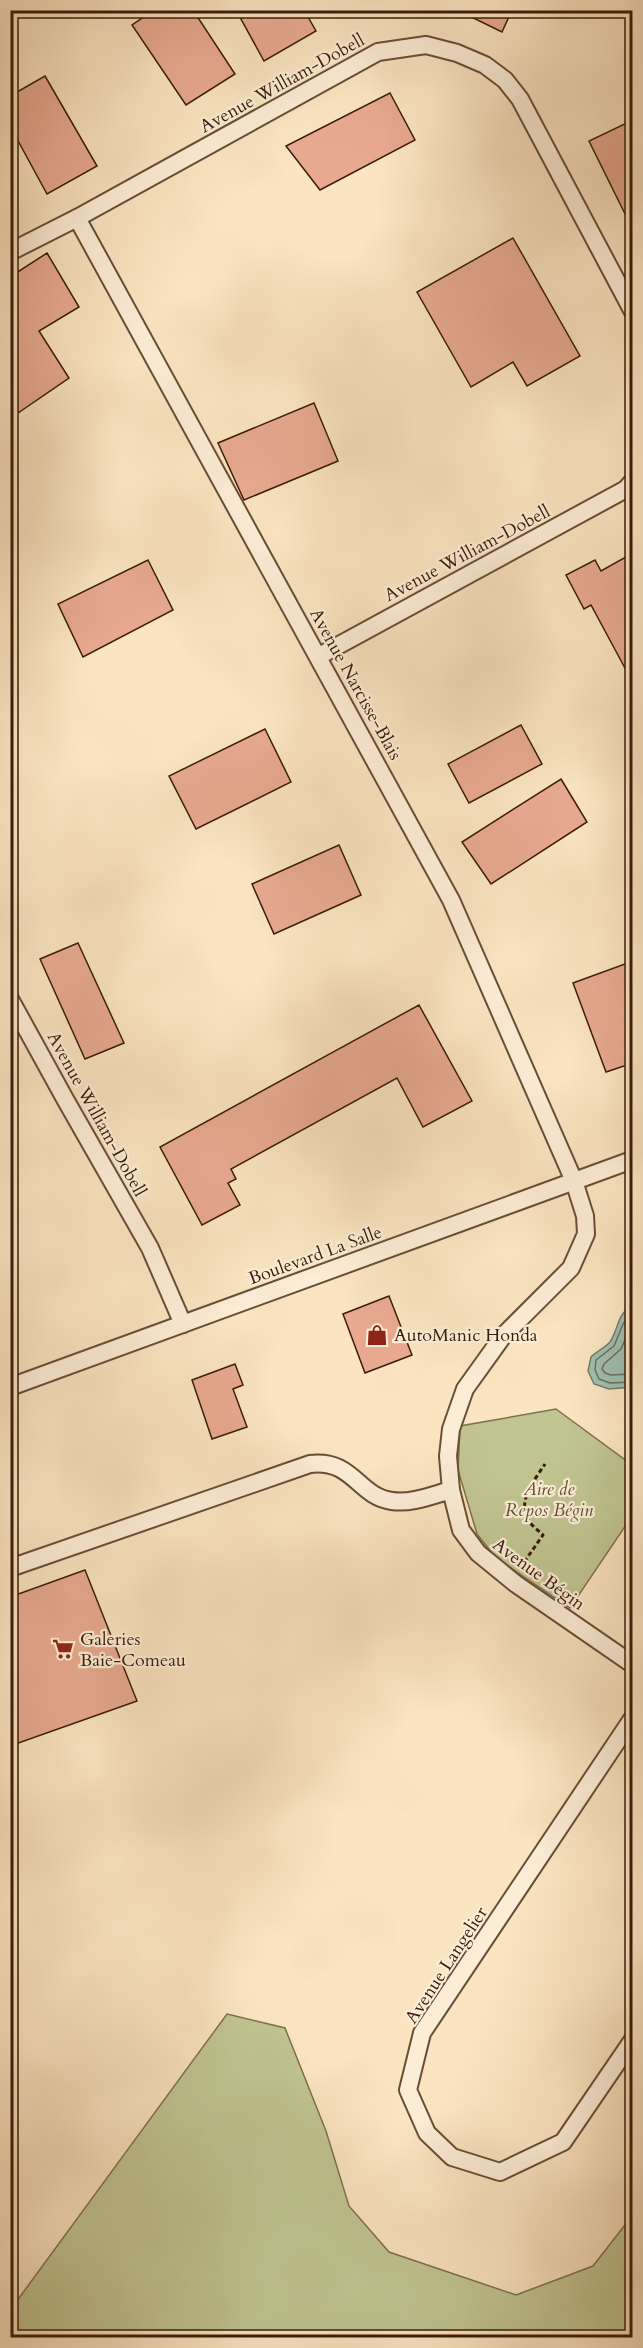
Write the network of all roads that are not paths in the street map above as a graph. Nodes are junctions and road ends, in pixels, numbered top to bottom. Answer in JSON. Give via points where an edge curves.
{"nodes":[{"id":1,"x":77,"y":218,"type":"junction"},
{"id":2,"x":10,"y":252,"type":"edge"},
{"id":3,"x":633,"y":310,"type":"edge"},
{"id":4,"x":633,"y":482,"type":"edge"},
{"id":5,"x":319,"y":656,"type":"junction"},
{"id":6,"x":10,"y":999,"type":"edge"},
{"id":7,"x":633,"y":1160,"type":"edge"},
{"id":8,"x":574,"y":1181,"type":"junction"},
{"id":9,"x":183,"y":1324,"type":"junction"},
{"id":10,"x":10,"y":1387,"type":"edge"},
{"id":11,"x":451,"y":1490,"type":"junction"},
{"id":12,"x":10,"y":1569,"type":"edge"},
{"id":13,"x":633,"y":1664,"type":"edge"},
{"id":14,"x":633,"y":1719,"type":"edge"},
{"id":15,"x":633,"y":2041,"type":"edge"}],
"edges":[{"from":1,"to":2,"type":"street","name":"Avenue William-Dobell"},
{"from":1,"to":3,"type":"street","name":"Avenue William-Dobell","via":[[378,52],[426,45],[457,52],[485,65],[505,80],[520,99]]},
{"from":1,"to":5,"type":"street","name":"Avenue Narcisse-Blais"},
{"from":4,"to":5,"type":"street","name":"Avenue William-Dobell","via":[[627,489]]},
{"from":5,"to":8,"type":"street","name":"Avenue Narcisse-Blais","via":[[451,900]]},
{"from":6,"to":9,"type":"street","name":"Avenue William-Dobell","via":[[150,1248]]},
{"from":7,"to":8,"type":"street","name":"Boulevard La Salle"},
{"from":8,"to":9,"type":"street","name":"Boulevard La Salle"},
{"from":8,"to":11,"type":"street","name":"Avenue Bégin","via":[[585,1216],[585,1234],[571,1268],[502,1336],[465,1389],[451,1429]]},
{"from":9,"to":10,"type":"street","name":"Boulevard La Salle"},
{"from":11,"to":12,"type":"street","via":[[393,1501],[378,1497],[345,1470],[326,1462],[310,1464]]},
{"from":11,"to":13,"type":"street","name":"Avenue Bégin","via":[[461,1530],[478,1553],[511,1581]]},
{"from":14,"to":15,"type":"street","name":"Avenue Langelier","via":[[422,2033],[408,2090],[427,2133],[452,2157],[500,2172],[563,2142]]}]}
